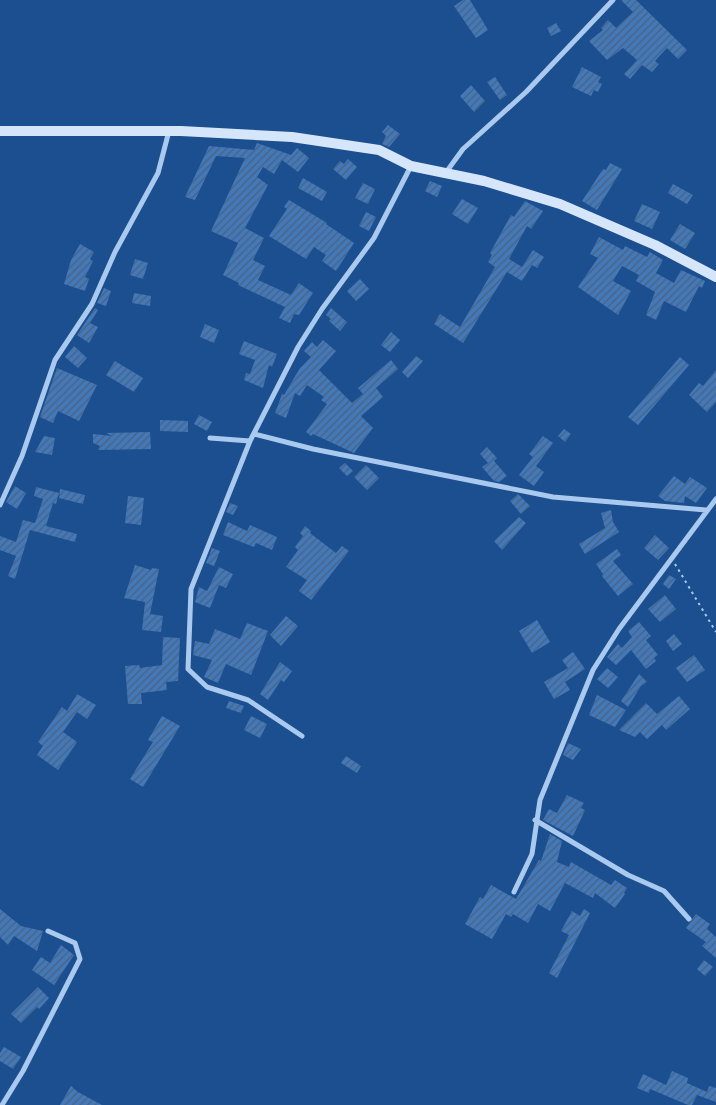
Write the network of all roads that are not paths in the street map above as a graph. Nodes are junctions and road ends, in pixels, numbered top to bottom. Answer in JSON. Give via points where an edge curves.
{"nodes":[{"id":1,"x":613,"y":0,"type":"edge"},
{"id":2,"x":0,"y":131,"type":"edge"},
{"id":3,"x":170,"y":131,"type":"junction"},
{"id":4,"x":411,"y":166,"type":"junction"},
{"id":5,"x":447,"y":172,"type":"junction"},
{"id":6,"x":716,"y":277,"type":"edge"},
{"id":7,"x":254,"y":434,"type":"junction"},
{"id":8,"x":210,"y":438,"type":"dead end"},
{"id":9,"x":250,"y":441,"type":"junction"},
{"id":10,"x":716,"y":499,"type":"edge"},
{"id":11,"x":0,"y":505,"type":"edge"},
{"id":12,"x":706,"y":510,"type":"junction"},
{"id":13,"x":302,"y":736,"type":"dead end"},
{"id":14,"x":536,"y":820,"type":"junction"},
{"id":15,"x":514,"y":892,"type":"dead end"},
{"id":16,"x":688,"y":918,"type":"dead end"},
{"id":17,"x":48,"y":931,"type":"dead end"},
{"id":18,"x":2,"y":1105,"type":"edge"}],
"edges":[{"from":1,"to":5,"type":"street","via":[[526,92],[463,149]]},
{"from":2,"to":3,"type":"street"},
{"from":3,"to":4,"type":"street","via":[[301,138],[379,150]]},
{"from":3,"to":11,"type":"street","via":[[158,173],[115,252],[92,304],[55,360],[22,456]]},
{"from":4,"to":5,"type":"street"},
{"from":4,"to":7,"type":"street","via":[[374,238],[298,347]]},
{"from":5,"to":6,"type":"street","via":[[560,204],[655,245]]},
{"from":7,"to":9,"type":"street"},
{"from":7,"to":12,"type":"street","via":[[553,497]]},
{"from":8,"to":9,"type":"street"},
{"from":9,"to":13,"type":"street","via":[[191,589],[188,669],[207,688],[248,700]]},
{"from":10,"to":12,"type":"street"},
{"from":12,"to":14,"type":"street","via":[[593,670],[540,800]]},
{"from":14,"to":15,"type":"street","via":[[532,854]]},
{"from":14,"to":16,"type":"street","via":[[628,875],[664,891]]},
{"from":17,"to":18,"type":"street","via":[[75,943],[80,959],[24,1070]]}]}
